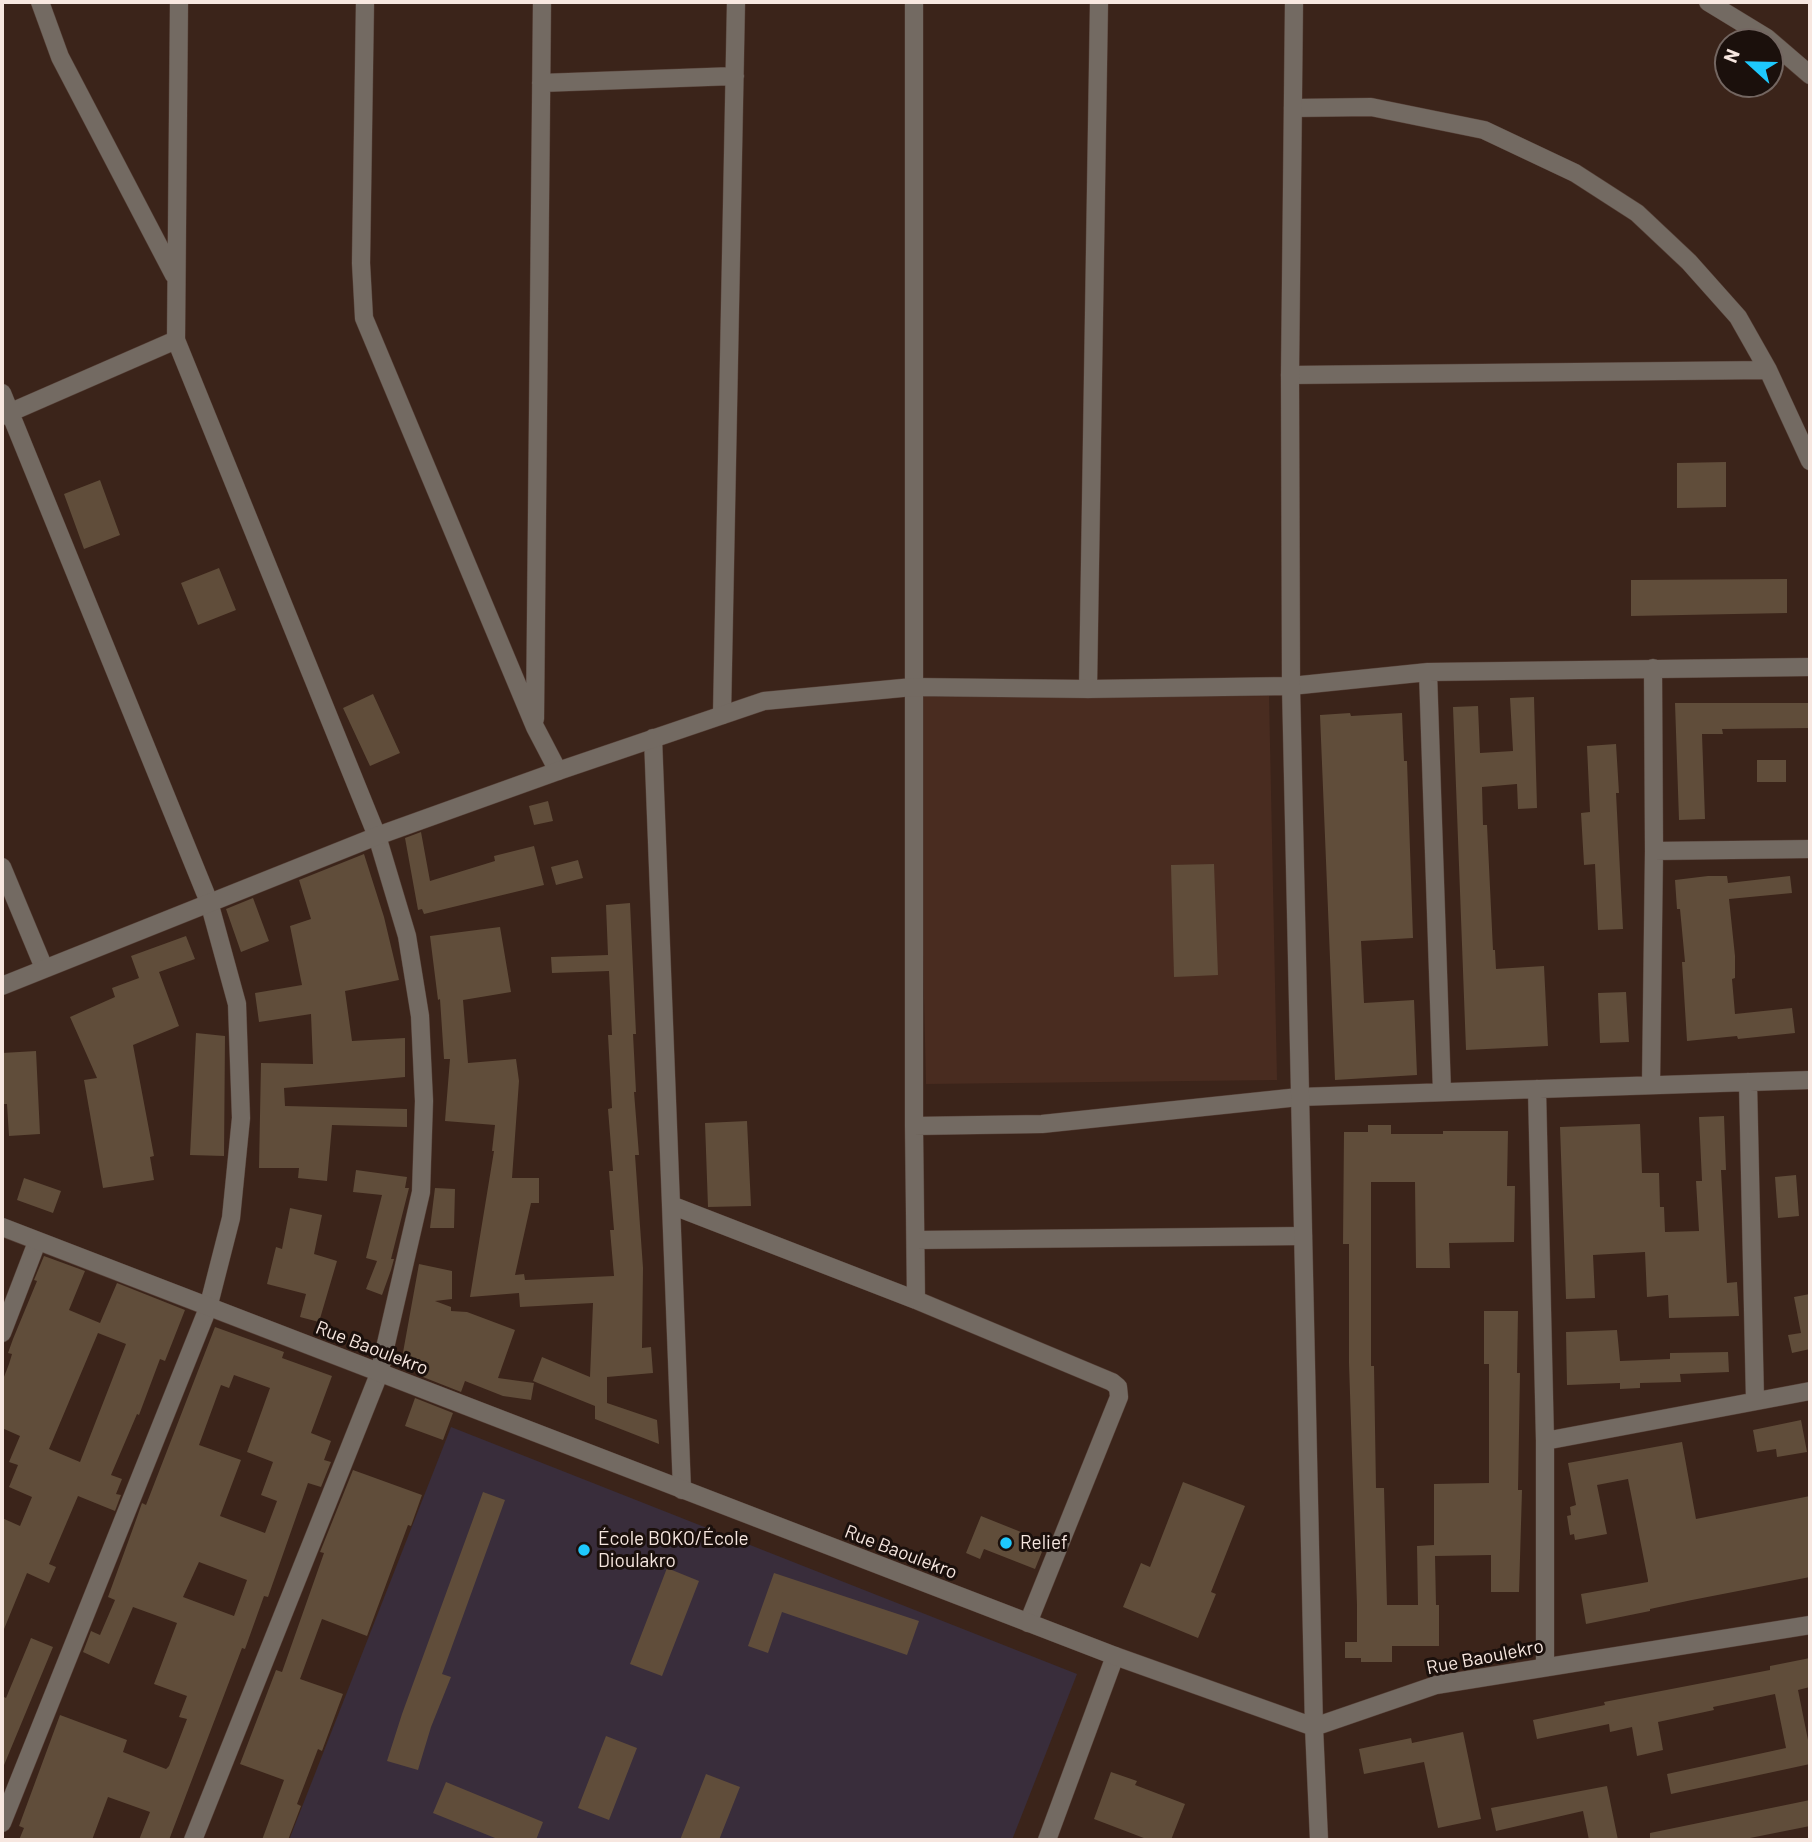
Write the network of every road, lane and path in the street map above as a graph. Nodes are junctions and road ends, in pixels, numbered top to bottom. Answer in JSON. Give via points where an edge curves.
{"nodes":[{"id":1,"x":40,"y":2,"type":"edge"},
{"id":2,"x":179,"y":2,"type":"edge"},
{"id":3,"x":365,"y":2,"type":"edge"},
{"id":4,"x":542,"y":2,"type":"edge"},
{"id":5,"x":736,"y":2,"type":"edge"},
{"id":6,"x":914,"y":2,"type":"edge"},
{"id":7,"x":1099,"y":2,"type":"edge"},
{"id":8,"x":1294,"y":2,"type":"edge"},
{"id":9,"x":1707,"y":2,"type":"edge"},
{"id":10,"x":1810,"y":75,"type":"edge"},
{"id":11,"x":735,"y":76,"type":"junction"},
{"id":12,"x":541,"y":83,"type":"junction"},
{"id":13,"x":1293,"y":108,"type":"junction"},
{"id":14,"x":175,"y":278,"type":"junction"},
{"id":15,"x":176,"y":340,"type":"junction"},
{"id":16,"x":1768,"y":370,"type":"junction"},
{"id":17,"x":1290,"y":375,"type":"junction"},
{"id":18,"x":2,"y":393,"type":"edge"},
{"id":19,"x":6,"y":414,"type":"edge"},
{"id":20,"x":1810,"y":461,"type":"edge"},
{"id":21,"x":1810,"y":667,"type":"edge"},
{"id":22,"x":1653,"y":668,"type":"junction"},
{"id":23,"x":1429,"y":672,"type":"junction"},
{"id":24,"x":1291,"y":686,"type":"junction"},
{"id":25,"x":913,"y":687,"type":"junction"},
{"id":26,"x":1088,"y":688,"type":"junction"},
{"id":27,"x":722,"y":715,"type":"junction"},
{"id":28,"x":535,"y":727,"type":"junction"},
{"id":29,"x":653,"y":738,"type":"junction"},
{"id":30,"x":558,"y":771,"type":"junction"},
{"id":31,"x":377,"y":836,"type":"junction"},
{"id":32,"x":1810,"y":849,"type":"edge"},
{"id":33,"x":1654,"y":851,"type":"junction"},
{"id":34,"x":2,"y":867,"type":"edge"},
{"id":35,"x":209,"y":902,"type":"junction"},
{"id":36,"x":44,"y":968,"type":"junction"},
{"id":37,"x":2,"y":986,"type":"edge"},
{"id":38,"x":1810,"y":1080,"type":"edge"},
{"id":39,"x":1748,"y":1082,"type":"junction"},
{"id":40,"x":1651,"y":1085,"type":"junction"},
{"id":41,"x":1537,"y":1089,"type":"junction"},
{"id":42,"x":1442,"y":1092,"type":"junction"},
{"id":43,"x":1299,"y":1097,"type":"junction"},
{"id":44,"x":914,"y":1126,"type":"junction"},
{"id":45,"x":671,"y":1205,"type":"junction"},
{"id":46,"x":2,"y":1227,"type":"edge"},
{"id":47,"x":1303,"y":1236,"type":"junction"},
{"id":48,"x":916,"y":1240,"type":"junction"},
{"id":49,"x":37,"y":1242,"type":"junction"},
{"id":50,"x":916,"y":1300,"type":"junction"},
{"id":51,"x":208,"y":1308,"type":"junction"},
{"id":52,"x":2,"y":1333,"type":"edge"},
{"id":53,"x":379,"y":1374,"type":"junction"},
{"id":54,"x":1810,"y":1391,"type":"edge"},
{"id":55,"x":1755,"y":1400,"type":"junction"},
{"id":56,"x":1545,"y":1441,"type":"junction"},
{"id":57,"x":682,"y":1490,"type":"junction"},
{"id":58,"x":1028,"y":1623,"type":"junction"},
{"id":59,"x":1810,"y":1625,"type":"edge"},
{"id":60,"x":1115,"y":1657,"type":"junction"},
{"id":61,"x":1545,"y":1667,"type":"junction"},
{"id":62,"x":1314,"y":1727,"type":"junction"},
{"id":63,"x":2,"y":1823,"type":"edge"},
{"id":64,"x":193,"y":1840,"type":"edge"},
{"id":65,"x":1047,"y":1840,"type":"edge"},
{"id":66,"x":1320,"y":1840,"type":"edge"}],
"edges":[{"from":1,"to":14,"type":"street","via":[[60,57]]},
{"from":2,"to":14,"type":"street"},
{"from":3,"to":28,"type":"street","via":[[360,263],[365,318]]},
{"from":4,"to":12,"type":"street"},
{"from":5,"to":11,"type":"street"},
{"from":6,"to":25,"type":"street"},
{"from":7,"to":26,"type":"street"},
{"from":8,"to":13,"type":"street"},
{"from":9,"to":10,"type":"street","via":[[1767,38]]},
{"from":11,"to":12,"type":"street"},
{"from":11,"to":27,"type":"street"},
{"from":12,"to":28,"type":"street"},
{"from":13,"to":16,"type":"street","via":[[1371,107],[1484,130],[1575,173],[1637,213],[1689,262],[1738,317]]},
{"from":13,"to":17,"type":"street"},
{"from":14,"to":15,"type":"street"},
{"from":15,"to":19,"type":"street"},
{"from":15,"to":31,"type":"street"},
{"from":16,"to":17,"type":"street"},
{"from":16,"to":20,"type":"street"},
{"from":17,"to":24,"type":"street"},
{"from":18,"to":19,"type":"street"},
{"from":19,"to":35,"type":"street"},
{"from":21,"to":22,"type":"street"},
{"from":22,"to":23,"type":"street"},
{"from":22,"to":33,"type":"street"},
{"from":23,"to":24,"type":"street"},
{"from":23,"to":42,"type":"street"},
{"from":24,"to":26,"type":"street"},
{"from":24,"to":43,"type":"street"},
{"from":25,"to":26,"type":"street"},
{"from":25,"to":27,"type":"street","via":[[764,701]]},
{"from":25,"to":44,"type":"street"},
{"from":27,"to":29,"type":"street"},
{"from":28,"to":30,"type":"street"},
{"from":29,"to":30,"type":"street"},
{"from":29,"to":45,"type":"street"},
{"from":30,"to":31,"type":"street"},
{"from":31,"to":35,"type":"street"},
{"from":31,"to":53,"type":"street","via":[[407,936],[420,1016],[424,1101],[421,1192]]},
{"from":32,"to":33,"type":"street"},
{"from":33,"to":40,"type":"street"},
{"from":34,"to":36,"type":"street"},
{"from":35,"to":36,"type":"street"},
{"from":35,"to":51,"type":"street","via":[[236,1004],[241,1118],[231,1219]]},
{"from":36,"to":37,"type":"street"},
{"from":38,"to":39,"type":"street"},
{"from":39,"to":40,"type":"street"},
{"from":39,"to":55,"type":"street"},
{"from":40,"to":41,"type":"street"},
{"from":41,"to":42,"type":"street"},
{"from":41,"to":56,"type":"street"},
{"from":42,"to":43,"type":"street"},
{"from":43,"to":44,"type":"street","via":[[1042,1124]]},
{"from":43,"to":47,"type":"street"},
{"from":44,"to":48,"type":"street"},
{"from":45,"to":50,"type":"street"},
{"from":45,"to":57,"type":"street"},
{"from":46,"to":49,"type":"street","name":"Rue Baoulekro"},
{"from":47,"to":48,"type":"street"},
{"from":47,"to":62,"type":"street"},
{"from":48,"to":50,"type":"street"},
{"from":49,"to":51,"type":"street","name":"Rue Baoulekro"},
{"from":49,"to":52,"type":"street"},
{"from":50,"to":58,"type":"street","via":[[1118,1387],[1119,1397]]},
{"from":51,"to":53,"type":"street","name":"Rue Baoulekro"},
{"from":51,"to":63,"type":"street"},
{"from":53,"to":57,"type":"street","name":"Rue Baoulekro"},
{"from":53,"to":64,"type":"street"},
{"from":54,"to":55,"type":"street"},
{"from":55,"to":56,"type":"street"},
{"from":56,"to":61,"type":"street"},
{"from":57,"to":58,"type":"street","name":"Rue Baoulekro"},
{"from":58,"to":60,"type":"street","name":"Rue Baoulekro"},
{"from":59,"to":61,"type":"street","name":"Rue Baoulekro"},
{"from":60,"to":62,"type":"street","name":"Rue Baoulekro"},
{"from":60,"to":65,"type":"street"},
{"from":61,"to":62,"type":"street","name":"Rue Baoulekro","via":[[1436,1685]]},
{"from":62,"to":66,"type":"street"}]}
